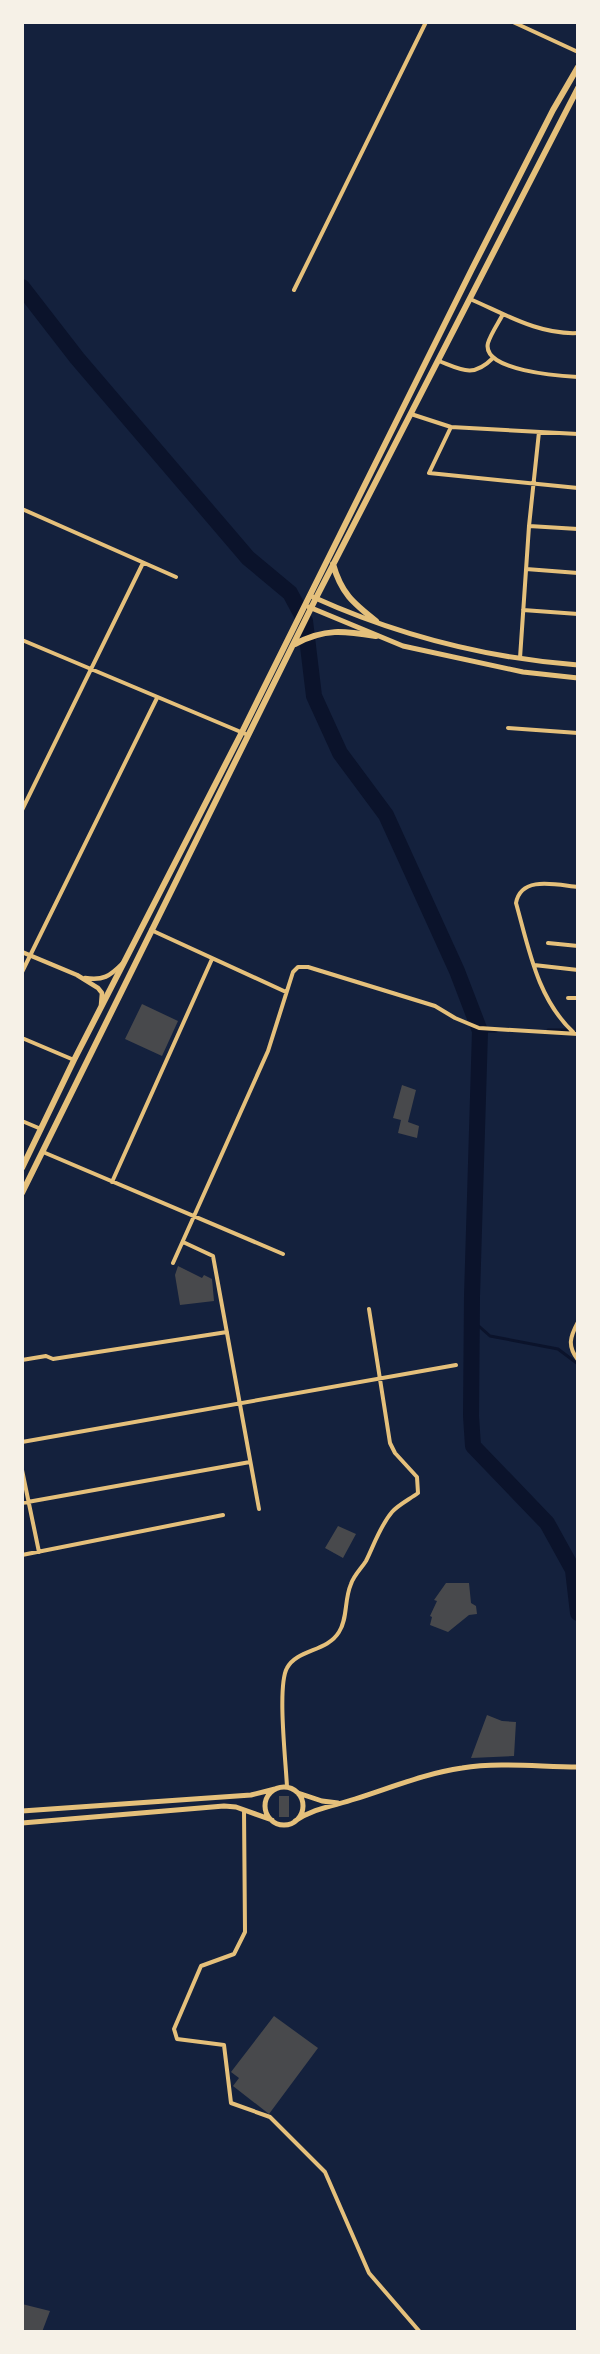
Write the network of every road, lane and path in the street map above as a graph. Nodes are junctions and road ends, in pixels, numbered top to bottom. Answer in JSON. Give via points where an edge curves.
{"nodes":[{"id":1,"x":426,"y":22,"type":"edge"},
{"id":2,"x":513,"y":22,"type":"edge"},
{"id":3,"x":578,"y":52,"type":"edge"},
{"id":4,"x":578,"y":67,"type":"edge"},
{"id":5,"x":578,"y":88,"type":"edge"},
{"id":6,"x":294,"y":290,"type":"dead end"},
{"id":7,"x":470,"y":299,"type":"junction"},
{"id":8,"x":503,"y":314,"type":"junction"},
{"id":9,"x":578,"y":333,"type":"edge"},
{"id":10,"x":493,"y":358,"type":"junction"},
{"id":11,"x":438,"y":360,"type":"junction"},
{"id":12,"x":578,"y":377,"type":"edge"},
{"id":13,"x":411,"y":414,"type":"junction"},
{"id":14,"x":451,"y":427,"type":"junction"},
{"id":15,"x":539,"y":432,"type":"junction"},
{"id":16,"x":578,"y":434,"type":"edge"},
{"id":17,"x":533,"y":483,"type":"junction"},
{"id":18,"x":578,"y":488,"type":"edge"},
{"id":19,"x":22,"y":509,"type":"edge"},
{"id":20,"x":529,"y":526,"type":"junction"},
{"id":21,"x":578,"y":529,"type":"edge"},
{"id":22,"x":143,"y":562,"type":"junction"},
{"id":23,"x":333,"y":564,"type":"junction"},
{"id":24,"x":526,"y":569,"type":"junction"},
{"id":25,"x":578,"y":573,"type":"edge"},
{"id":26,"x":177,"y":577,"type":"dead end"},
{"id":27,"x":313,"y":597,"type":"junction"},
{"id":28,"x":308,"y":607,"type":"junction"},
{"id":29,"x":523,"y":610,"type":"junction"},
{"id":30,"x":578,"y":614,"type":"edge"},
{"id":31,"x":376,"y":621,"type":"junction"},
{"id":32,"x":376,"y":636,"type":"junction"},
{"id":33,"x":22,"y":640,"type":"edge"},
{"id":34,"x":294,"y":645,"type":"junction"},
{"id":35,"x":520,"y":659,"type":"junction"},
{"id":36,"x":578,"y":665,"type":"edge"},
{"id":37,"x":91,"y":670,"type":"junction"},
{"id":38,"x":578,"y":678,"type":"edge"},
{"id":39,"x":158,"y":698,"type":"junction"},
{"id":40,"x":508,"y":728,"type":"dead end"},
{"id":41,"x":245,"y":733,"type":"junction"},
{"id":42,"x":578,"y":733,"type":"edge"},
{"id":43,"x":22,"y":810,"type":"edge"},
{"id":44,"x":578,"y":887,"type":"edge"},
{"id":45,"x":151,"y":930,"type":"junction"},
{"id":46,"x":548,"y":944,"type":"dead end"},
{"id":47,"x":578,"y":946,"type":"edge"},
{"id":48,"x":22,"y":952,"type":"edge"},
{"id":49,"x":31,"y":955,"type":"junction"},
{"id":50,"x":212,"y":959,"type":"junction"},
{"id":51,"x":124,"y":962,"type":"junction"},
{"id":52,"x":534,"y":965,"type":"junction"},
{"id":53,"x":578,"y":970,"type":"edge"},
{"id":54,"x":22,"y":972,"type":"edge"},
{"id":55,"x":77,"y":975,"type":"junction"},
{"id":56,"x":286,"y":992,"type":"junction"},
{"id":57,"x":568,"y":998,"type":"dead end"},
{"id":58,"x":578,"y":999,"type":"edge"},
{"id":59,"x":101,"y":1006,"type":"junction"},
{"id":60,"x":575,"y":1033,"type":"edge"},
{"id":61,"x":22,"y":1038,"type":"edge"},
{"id":62,"x":74,"y":1060,"type":"junction"},
{"id":63,"x":22,"y":1121,"type":"edge"},
{"id":64,"x":42,"y":1129,"type":"junction"},
{"id":65,"x":43,"y":1152,"type":"junction"},
{"id":66,"x":22,"y":1168,"type":"edge"},
{"id":67,"x":112,"y":1182,"type":"junction"},
{"id":68,"x":22,"y":1193,"type":"edge"},
{"id":69,"x":194,"y":1216,"type":"junction"},
{"id":70,"x":183,"y":1242,"type":"junction"},
{"id":71,"x":283,"y":1254,"type":"dead end"},
{"id":72,"x":173,"y":1263,"type":"dead end"},
{"id":73,"x":369,"y":1309,"type":"dead end"},
{"id":74,"x":578,"y":1322,"type":"edge"},
{"id":75,"x":227,"y":1332,"type":"junction"},
{"id":76,"x":22,"y":1360,"type":"edge"},
{"id":77,"x":578,"y":1360,"type":"edge"},
{"id":78,"x":456,"y":1365,"type":"dead end"},
{"id":79,"x":380,"y":1379,"type":"junction"},
{"id":80,"x":240,"y":1404,"type":"junction"},
{"id":81,"x":22,"y":1442,"type":"edge"},
{"id":82,"x":250,"y":1462,"type":"junction"},
{"id":83,"x":22,"y":1470,"type":"edge"},
{"id":84,"x":29,"y":1502,"type":"junction"},
{"id":85,"x":22,"y":1503,"type":"edge"},
{"id":86,"x":259,"y":1509,"type":"dead end"},
{"id":87,"x":223,"y":1515,"type":"dead end"},
{"id":88,"x":39,"y":1552,"type":"junction"},
{"id":89,"x":22,"y":1555,"type":"edge"},
{"id":90,"x":578,"y":1767,"type":"edge"},
{"id":91,"x":287,"y":1787,"type":"junction"},
{"id":92,"x":275,"y":1789,"type":"junction"},
{"id":93,"x":298,"y":1793,"type":"junction"},
{"id":94,"x":342,"y":1804,"type":"junction"},
{"id":95,"x":244,"y":1810,"type":"junction"},
{"id":96,"x":22,"y":1811,"type":"edge"},
{"id":97,"x":272,"y":1820,"type":"junction"},
{"id":98,"x":295,"y":1821,"type":"junction"},
{"id":99,"x":22,"y":1823,"type":"edge"},
{"id":100,"x":420,"y":2331,"type":"edge"}],
"edges":[{"from":1,"to":6,"type":"street"},
{"from":2,"to":3,"type":"street"},
{"from":4,"to":27,"type":"highway","via":[[472,268]]},
{"from":5,"to":7,"type":"highway"},
{"from":7,"to":8,"type":"street"},
{"from":7,"to":11,"type":"highway"},
{"from":8,"to":9,"type":"street","via":[[541,330]]},
{"from":8,"to":10,"type":"street","via":[[488,343]]},
{"from":10,"to":11,"type":"street","via":[[483,368],[465,371]]},
{"from":10,"to":12,"type":"street","via":[[531,373]]},
{"from":11,"to":13,"type":"highway"},
{"from":13,"to":14,"type":"street"},
{"from":13,"to":23,"type":"highway"},
{"from":14,"to":15,"type":"street"},
{"from":14,"to":17,"type":"street","via":[[429,473]]},
{"from":15,"to":16,"type":"street"},
{"from":15,"to":17,"type":"street"},
{"from":17,"to":18,"type":"street"},
{"from":17,"to":20,"type":"street"},
{"from":19,"to":22,"type":"street"},
{"from":20,"to":21,"type":"street"},
{"from":20,"to":24,"type":"street"},
{"from":22,"to":26,"type":"street"},
{"from":22,"to":37,"type":"street"},
{"from":23,"to":27,"type":"highway"},
{"from":23,"to":31,"type":"highway","via":[[350,601]]},
{"from":24,"to":25,"type":"street"},
{"from":24,"to":29,"type":"street"},
{"from":27,"to":28,"type":"highway"},
{"from":27,"to":31,"type":"main road"},
{"from":28,"to":32,"type":"main road"},
{"from":28,"to":34,"type":"highway"},
{"from":28,"to":41,"type":"highway"},
{"from":29,"to":30,"type":"street"},
{"from":29,"to":35,"type":"street"},
{"from":31,"to":35,"type":"main road","via":[[422,638]]},
{"from":32,"to":34,"type":"highway","via":[[344,631],[321,633]]},
{"from":32,"to":38,"type":"main road","via":[[485,665]]},
{"from":33,"to":37,"type":"street"},
{"from":34,"to":41,"type":"highway"},
{"from":35,"to":36,"type":"main road"},
{"from":37,"to":39,"type":"street"},
{"from":37,"to":43,"type":"street"},
{"from":39,"to":41,"type":"street"},
{"from":39,"to":49,"type":"street"},
{"from":40,"to":42,"type":"street"},
{"from":41,"to":45,"type":"highway"},
{"from":41,"to":51,"type":"highway"},
{"from":44,"to":52,"type":"street","via":[[536,884],[523,887],[517,894],[516,903]]},
{"from":45,"to":50,"type":"street"},
{"from":45,"to":65,"type":"highway"},
{"from":46,"to":47,"type":"street"},
{"from":48,"to":49,"type":"street"},
{"from":49,"to":54,"type":"street"},
{"from":49,"to":55,"type":"street"},
{"from":50,"to":56,"type":"street"},
{"from":50,"to":67,"type":"street"},
{"from":51,"to":55,"type":"street","via":[[111,975],[88,979]]},
{"from":51,"to":59,"type":"highway"},
{"from":52,"to":53,"type":"street"},
{"from":52,"to":60,"type":"street","via":[[547,1001]]},
{"from":55,"to":59,"type":"street","via":[[102,993]]},
{"from":56,"to":60,"type":"street","via":[[293,972],[304,966],[435,1006],[479,1028]]},
{"from":56,"to":69,"type":"street","via":[[268,1051]]},
{"from":57,"to":58,"type":"street"},
{"from":59,"to":62,"type":"highway"},
{"from":61,"to":62,"type":"street"},
{"from":62,"to":64,"type":"highway"},
{"from":63,"to":64,"type":"street"},
{"from":64,"to":66,"type":"highway"},
{"from":65,"to":67,"type":"street"},
{"from":65,"to":68,"type":"highway"},
{"from":67,"to":69,"type":"street"},
{"from":69,"to":70,"type":"street"},
{"from":69,"to":71,"type":"street"},
{"from":70,"to":72,"type":"street"},
{"from":70,"to":75,"type":"street","via":[[213,1256]]},
{"from":73,"to":79,"type":"street"},
{"from":74,"to":77,"type":"street","via":[[570,1336],[572,1354]]},
{"from":75,"to":76,"type":"street","via":[[53,1359],[46,1356]]},
{"from":75,"to":80,"type":"street"},
{"from":78,"to":79,"type":"street"},
{"from":79,"to":80,"type":"street"},
{"from":79,"to":91,"type":"street","via":[[390,1443],[417,1477],[418,1493],[393,1511],[381,1528],[351,1582],[338,1634],[287,1667],[282,1684]]},
{"from":80,"to":81,"type":"street"},
{"from":80,"to":82,"type":"street"},
{"from":82,"to":84,"type":"street"},
{"from":82,"to":86,"type":"street"},
{"from":83,"to":84,"type":"street"},
{"from":84,"to":85,"type":"street"},
{"from":84,"to":88,"type":"street"},
{"from":87,"to":88,"type":"street"},
{"from":88,"to":89,"type":"street"},
{"from":90,"to":94,"type":"main road","via":[[462,1768]]},
{"from":91,"to":92,"type":"main road"},
{"from":91,"to":93,"type":"main road"},
{"from":92,"to":96,"type":"main road","via":[[251,1795]]},
{"from":92,"to":97,"type":"main road","via":[[265,1804]]},
{"from":93,"to":94,"type":"main road"},
{"from":93,"to":98,"type":"main road","via":[[303,1804]]},
{"from":94,"to":98,"type":"main road","via":[[309,1812]]},
{"from":95,"to":97,"type":"main road"},
{"from":95,"to":99,"type":"main road","via":[[224,1806],[188,1808]]},
{"from":95,"to":100,"type":"street","via":[[245,1932],[234,1954],[201,1966],[174,2029],[177,2039],[224,2045],[231,2103],[270,2117],[325,2172],[369,2273]]},
{"from":97,"to":98,"type":"main road","via":[[283,1825]]}]}
